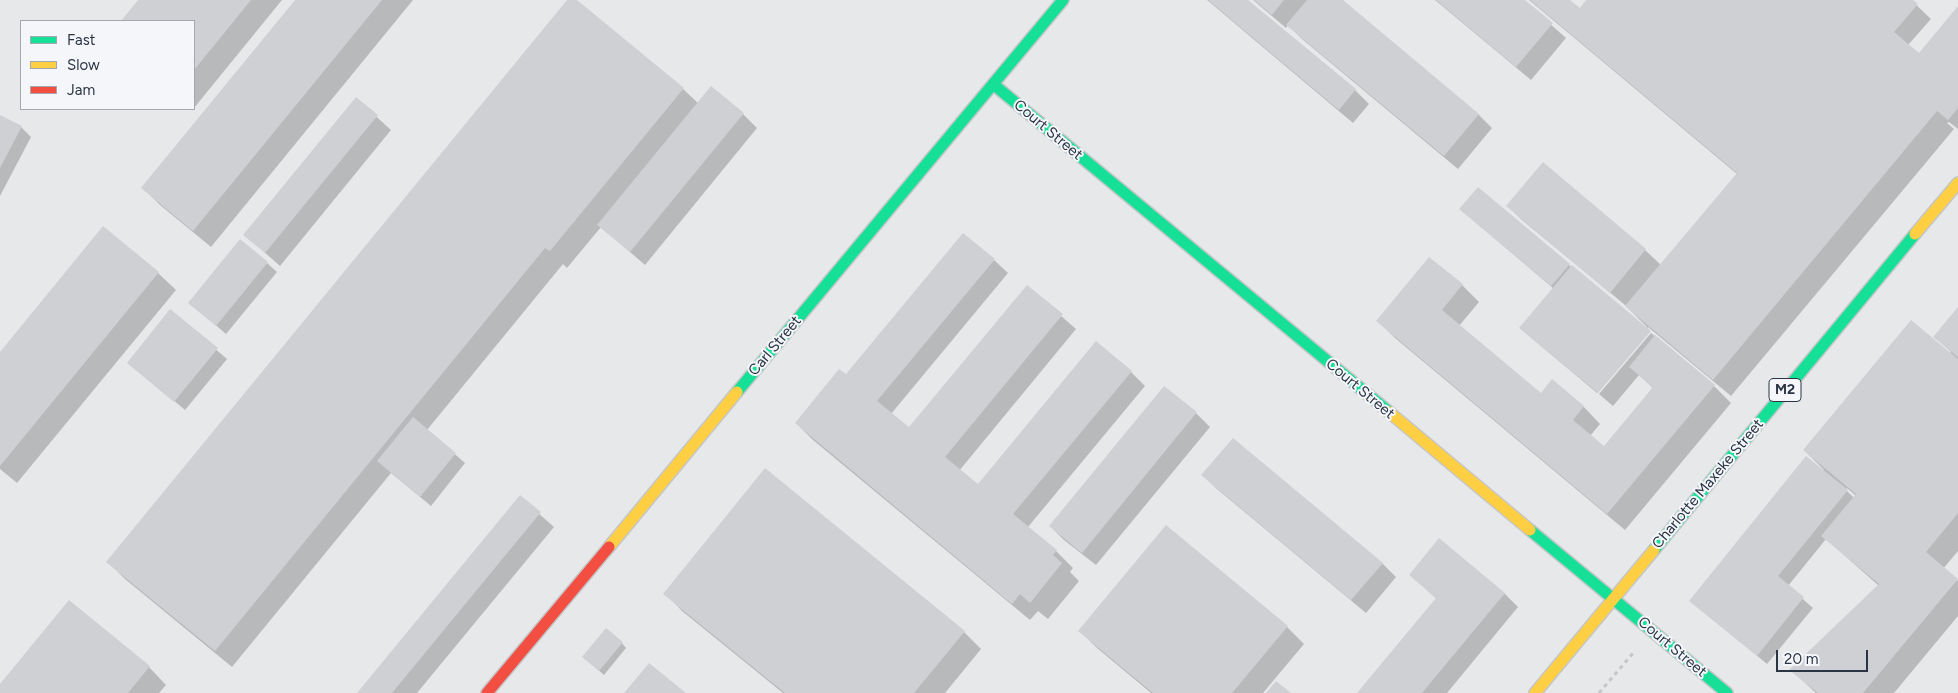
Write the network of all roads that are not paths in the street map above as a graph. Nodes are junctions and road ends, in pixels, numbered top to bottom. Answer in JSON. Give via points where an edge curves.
{"nodes":[{"id":1,"x":1063,"y":0,"type":"edge"},
{"id":2,"x":993,"y":84,"type":"junction"},
{"id":3,"x":1958,"y":183,"type":"edge"},
{"id":4,"x":1613,"y":598,"type":"junction"},
{"id":5,"x":487,"y":693,"type":"edge"},
{"id":6,"x":1535,"y":693,"type":"edge"},
{"id":7,"x":1727,"y":693,"type":"edge"}],
"edges":[{"from":1,"to":2,"type":"street","name":"Carl Street"},
{"from":2,"to":4,"type":"street","name":"Court Street"},
{"from":2,"to":5,"type":"street","name":"Carl Street"},
{"from":3,"to":4,"type":"street","name":"Charlotte Maxeke Street","number":"M2"},
{"from":4,"to":6,"type":"street","name":"Charlotte Maxeke Street","number":"M2"},
{"from":4,"to":7,"type":"street","name":"Court Street"}]}
